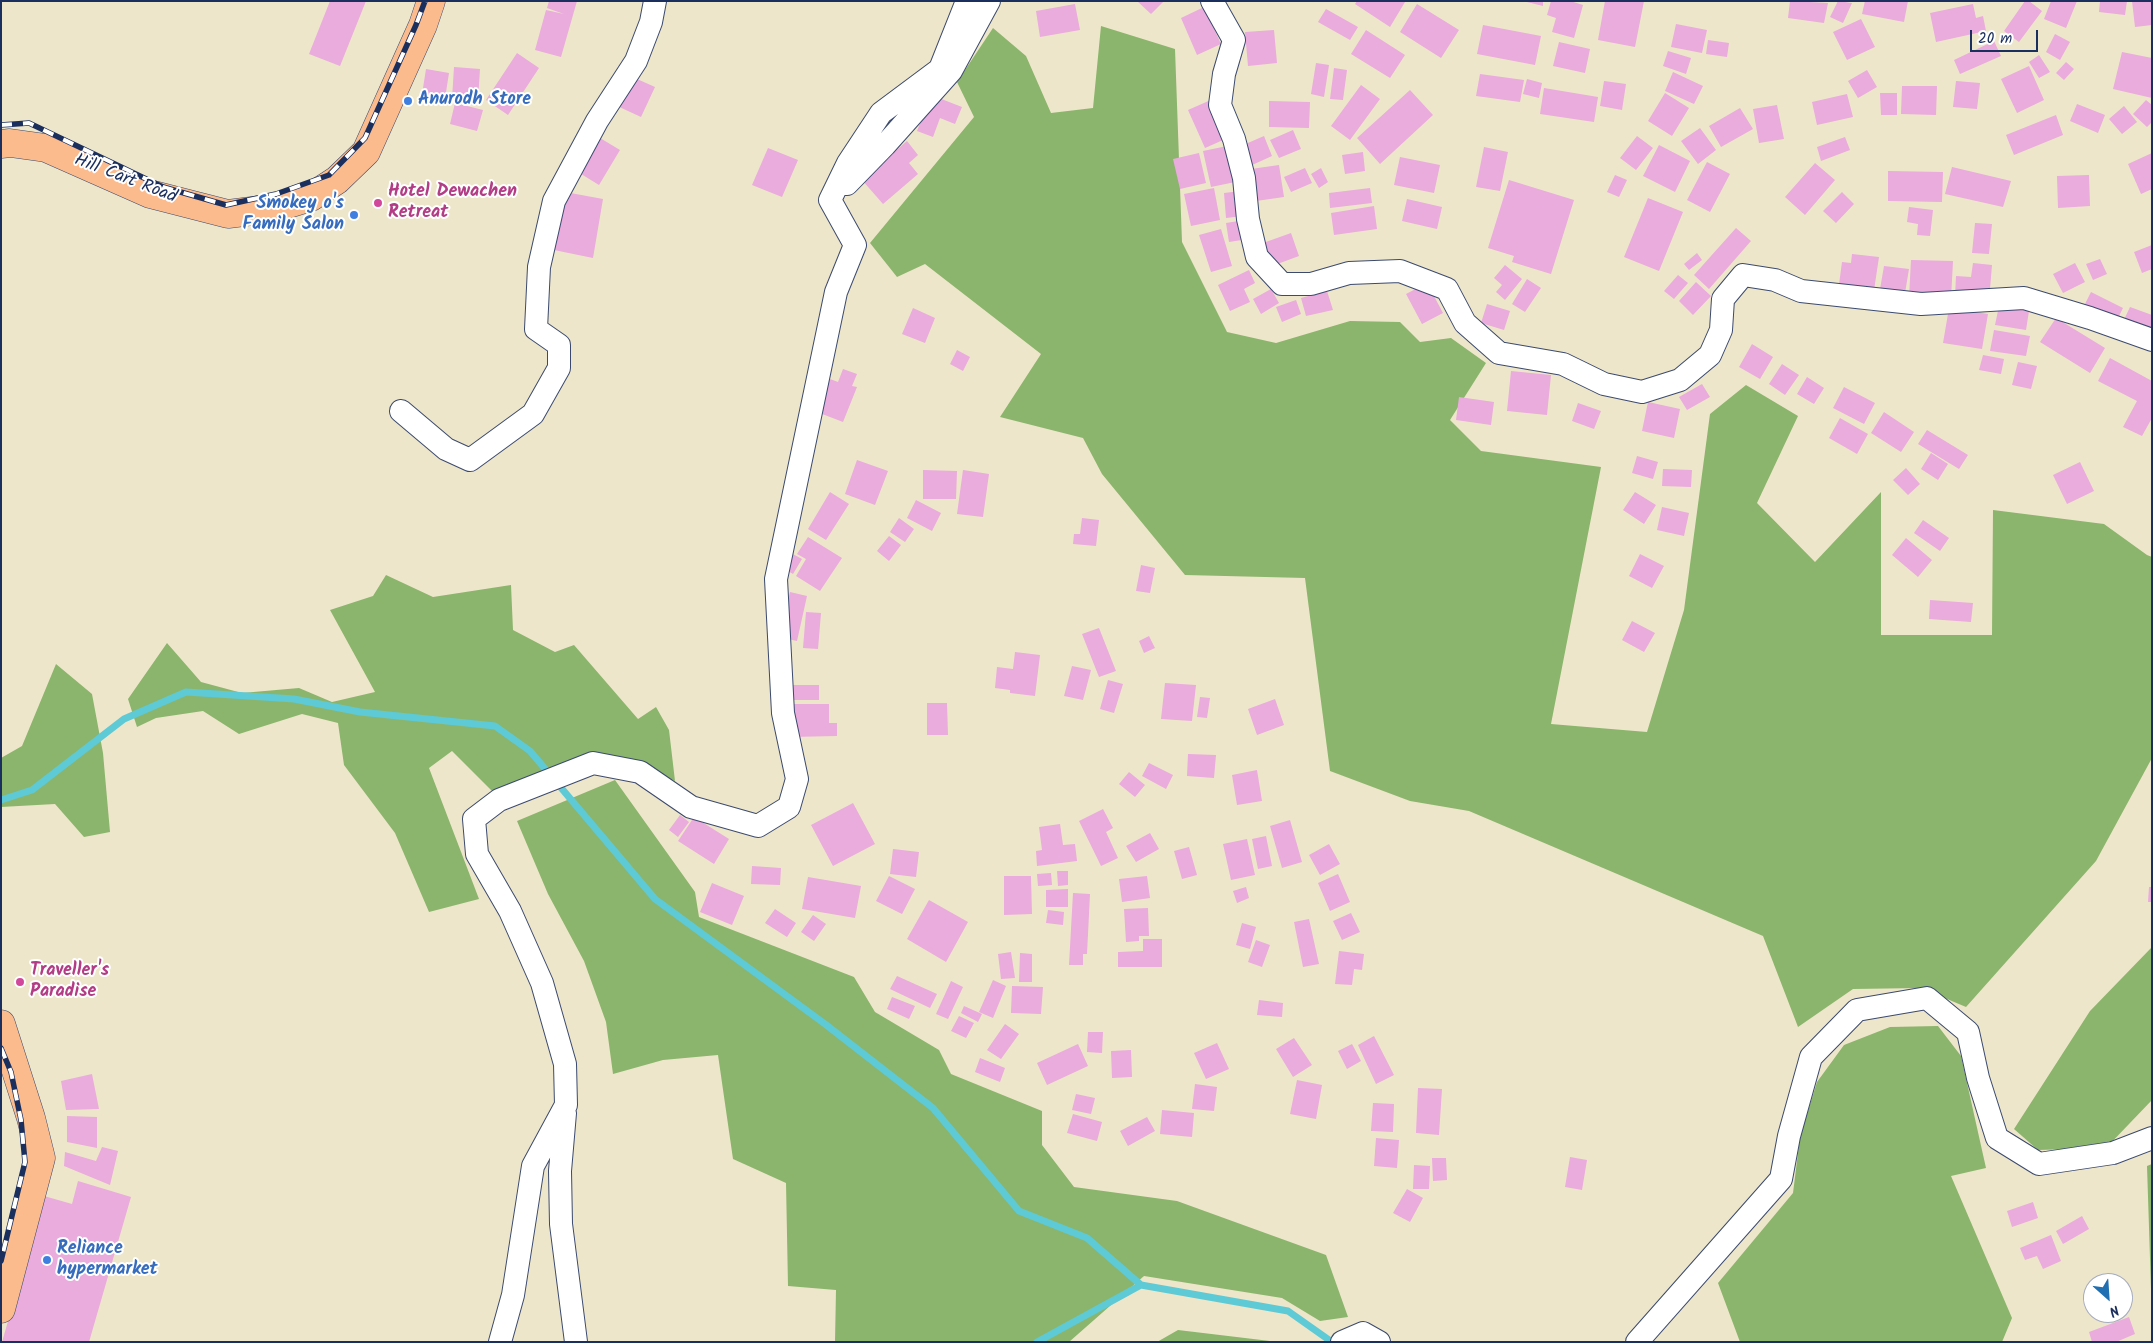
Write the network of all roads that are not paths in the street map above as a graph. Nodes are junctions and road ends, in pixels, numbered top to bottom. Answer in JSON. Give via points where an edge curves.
{"nodes":[{"id":1,"x":431,"y":1,"type":"edge"},
{"id":2,"x":655,"y":1,"type":"edge"},
{"id":3,"x":967,"y":1,"type":"edge"},
{"id":4,"x":989,"y":1,"type":"edge"},
{"id":5,"x":1212,"y":1,"type":"edge"},
{"id":6,"x":1,"y":144,"type":"edge"},
{"id":7,"x":830,"y":200,"type":"junction"},
{"id":8,"x":2152,"y":340,"type":"edge"},
{"id":9,"x":402,"y":411,"type":"dead end"},
{"id":10,"x":1,"y":1024,"type":"edge"},
{"id":11,"x":566,"y":1105,"type":"junction"},
{"id":12,"x":2152,"y":1138,"type":"edge"},
{"id":13,"x":1,"y":1309,"type":"edge"},
{"id":14,"x":500,"y":1342,"type":"edge"},
{"id":15,"x":576,"y":1342,"type":"edge"},
{"id":16,"x":1342,"y":1342,"type":"edge"},
{"id":17,"x":1379,"y":1342,"type":"edge"},
{"id":18,"x":1637,"y":1342,"type":"edge"}],
"edges":[{"from":1,"to":6,"type":"highway","name":"Hill Cart Road","via":[[366,152],[337,180],[317,193],[276,208],[228,214],[150,194],[46,148]]},
{"from":2,"to":9,"type":"street","via":[[651,22],[636,61],[597,121],[554,201],[539,267],[536,329],[559,345],[559,368],[533,414],[470,460],[446,449]]},
{"from":3,"to":7,"type":"street","via":[[940,69],[881,113],[848,163]]},
{"from":4,"to":7,"type":"street","via":[[951,71]]},
{"from":5,"to":8,"type":"street","via":[[1234,40],[1224,74],[1220,105],[1234,139],[1244,178],[1248,219],[1257,257],[1282,284],[1311,284],[1349,273],[1400,271],[1447,289],[1465,323],[1498,353],[1563,364],[1604,384],[1642,392],[1680,380],[1710,355],[1721,330],[1723,299],[1743,275],[1775,280],[1801,291],[1921,304],[2024,298]]},
{"from":7,"to":11,"type":"street","via":[[855,245],[836,292],[776,578],[783,713],[797,779],[789,807],[758,826],[691,807],[640,772],[593,764],[499,800],[474,819],[477,854],[510,911],[542,983],[566,1064]]},
{"from":10,"to":13,"type":"highway","via":[[41,1158]]},
{"from":11,"to":14,"type":"street","via":[[533,1166],[513,1295]]},
{"from":11,"to":15,"type":"street","via":[[560,1171],[561,1224]]},
{"from":12,"to":18,"type":"street","via":[[2113,1153],[2038,1164],[1997,1138],[1968,1032],[1927,998],[1857,1010],[1811,1057],[1781,1179]]},
{"from":16,"to":17,"type":"street","via":[[1363,1333]]}]}
